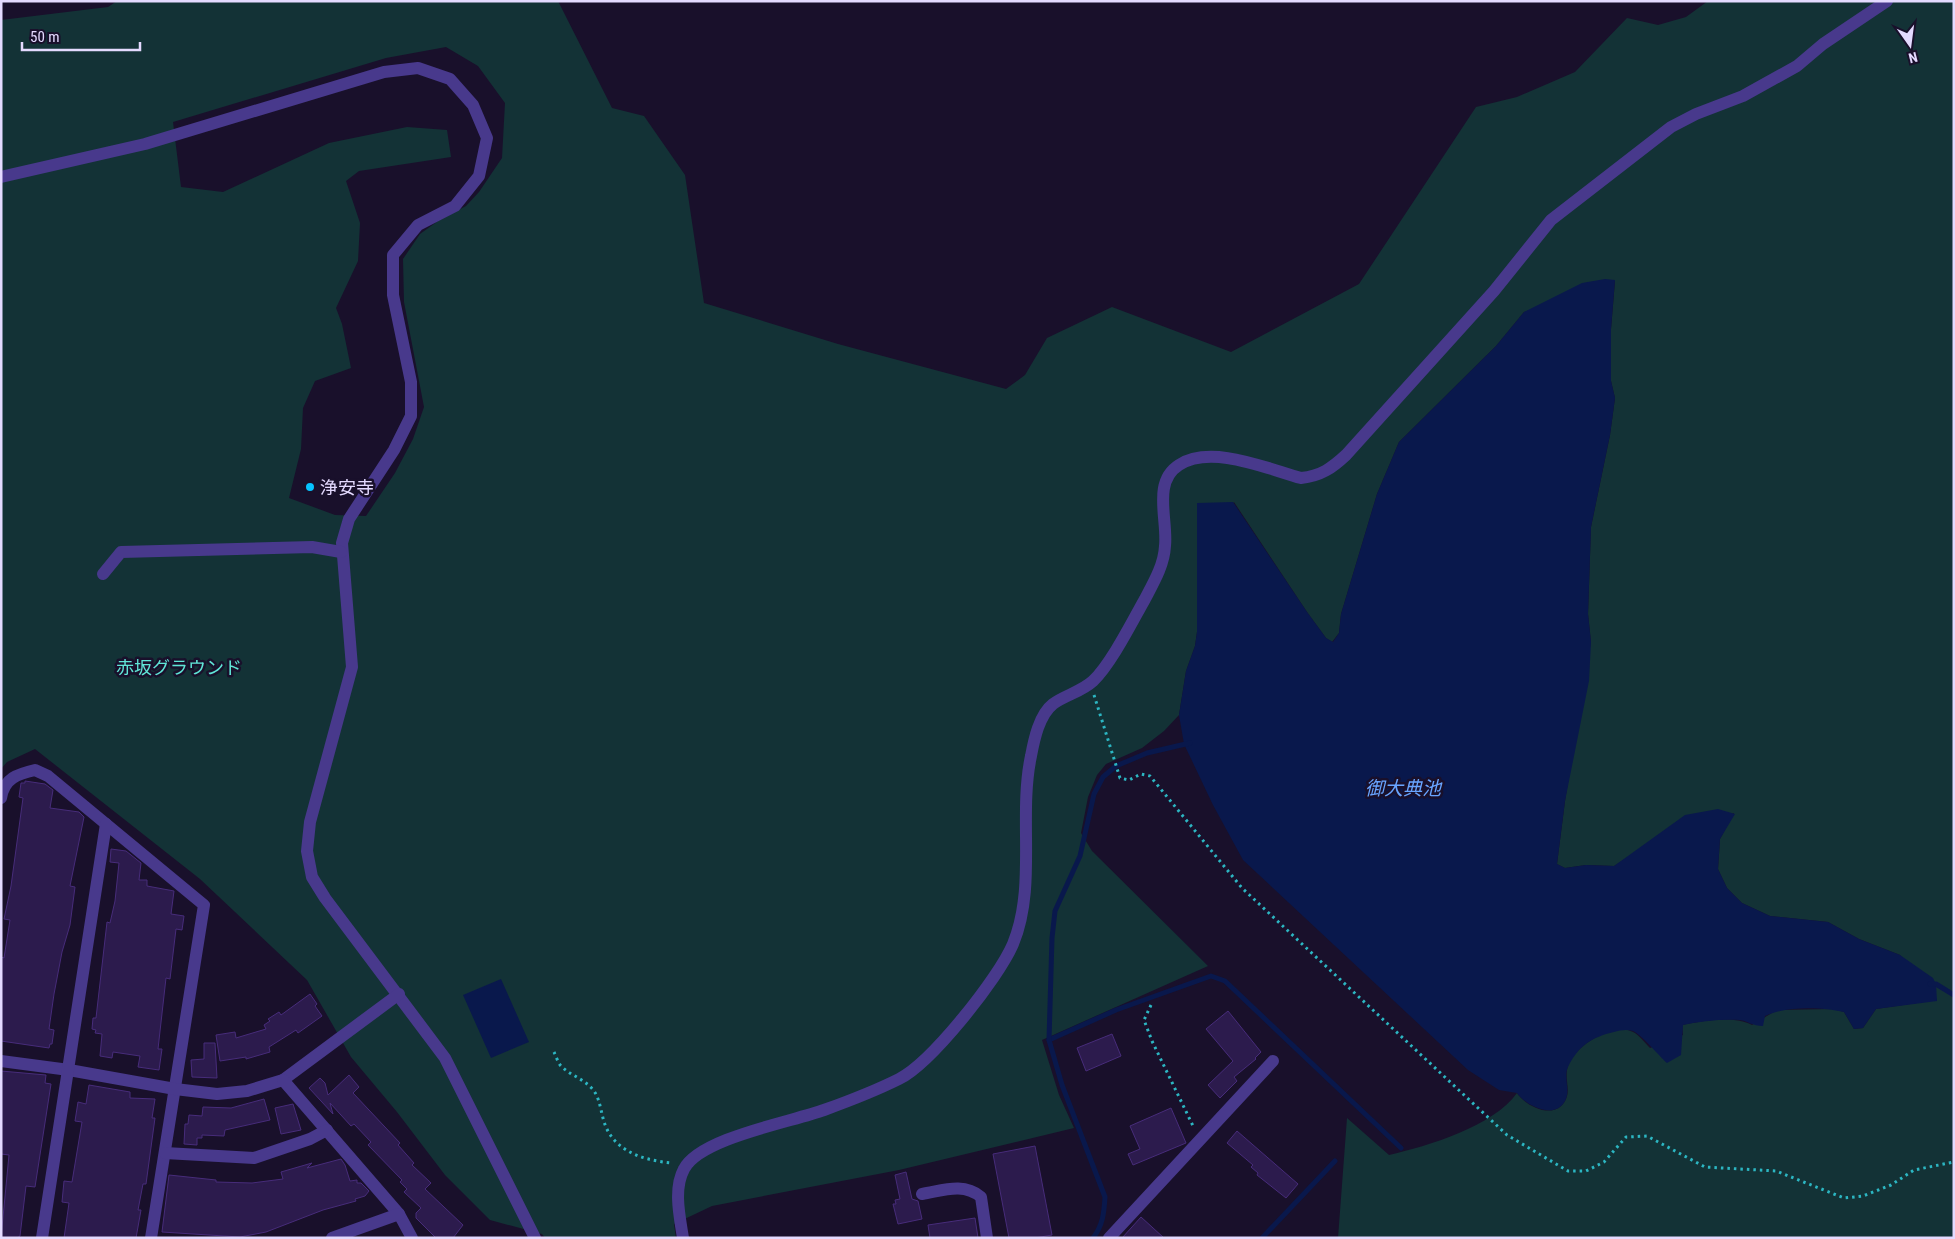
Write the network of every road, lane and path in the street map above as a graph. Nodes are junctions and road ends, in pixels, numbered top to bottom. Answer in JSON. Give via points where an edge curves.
{"nodes":[{"id":1,"x":1887,"y":1,"type":"edge"},
{"id":2,"x":1,"y":176,"type":"edge"},
{"id":3,"x":341,"y":552,"type":"junction"},
{"id":4,"x":103,"y":574,"type":"dead end"},
{"id":5,"x":1087,"y":685,"type":"junction"},
{"id":6,"x":1,"y":798,"type":"edge"},
{"id":7,"x":106,"y":824,"type":"junction"},
{"id":8,"x":399,"y":994,"type":"junction"},
{"id":9,"x":1151,"y":1005,"type":"dead end"},
{"id":10,"x":554,"y":1052,"type":"dead end"},
{"id":11,"x":1,"y":1061,"type":"edge"},
{"id":12,"x":1273,"y":1061,"type":"dead end"},
{"id":13,"x":69,"y":1070,"type":"junction"},
{"id":14,"x":283,"y":1080,"type":"junction"},
{"id":15,"x":175,"y":1089,"type":"junction"},
{"id":16,"x":327,"y":1130,"type":"junction"},
{"id":17,"x":1200,"y":1140,"type":"junction"},
{"id":18,"x":165,"y":1153,"type":"junction"},
{"id":19,"x":1954,"y":1162,"type":"edge"},
{"id":20,"x":689,"y":1164,"type":"junction"},
{"id":21,"x":922,"y":1194,"type":"dead end"},
{"id":22,"x":399,"y":1214,"type":"junction"},
{"id":23,"x":42,"y":1238,"type":"edge"},
{"id":24,"x":151,"y":1238,"type":"edge"},
{"id":25,"x":332,"y":1238,"type":"edge"},
{"id":26,"x":412,"y":1238,"type":"edge"},
{"id":27,"x":535,"y":1238,"type":"edge"},
{"id":28,"x":683,"y":1238,"type":"edge"},
{"id":29,"x":986,"y":1238,"type":"edge"},
{"id":30,"x":1109,"y":1238,"type":"edge"}],
"edges":[{"from":1,"to":5,"type":"street","via":[[1823,44],[1797,66],[1743,96],[1696,114],[1671,128],[1551,220],[1494,291],[1329,470],[1314,477],[1301,478],[1219,456],[1192,459],[1177,466],[1166,480],[1163,491],[1166,545],[1157,576],[1120,643]]},
{"from":2,"to":3,"type":"street","via":[[145,144],[384,72],[418,68],[450,80],[473,105],[487,138],[479,176],[455,206],[418,225],[393,254],[394,295],[411,382],[411,416],[394,450],[348,519]]},
{"from":3,"to":4,"type":"street","via":[[312,547],[121,552]]},
{"from":3,"to":8,"type":"street","via":[[352,667],[310,822],[307,851],[312,877],[325,898]]},
{"from":5,"to":19,"type":"path","via":[[1094,694],[1120,778],[1129,780],[1141,774],[1150,776],[1242,888],[1507,1135],[1568,1171],[1586,1171],[1604,1162],[1626,1137],[1647,1136],[1705,1167],[1776,1171],[1844,1198],[1863,1196],[1891,1185],[1914,1170]]},
{"from":5,"to":20,"type":"street","via":[[1051,705],[1041,721],[1031,756],[1026,798],[1022,910],[1013,944],[966,1014],[917,1067],[900,1078],[824,1110],[712,1146]]},
{"from":6,"to":7,"type":"street","via":[[12,776],[35,770],[48,776]]},
{"from":7,"to":13,"type":"street"},
{"from":7,"to":15,"type":"street","via":[[204,905]]},
{"from":8,"to":14,"type":"street"},
{"from":8,"to":27,"type":"street","via":[[445,1058]]},
{"from":9,"to":17,"type":"path","via":[[1144,1020]]},
{"from":10,"to":20,"type":"path","via":[[560,1065],[586,1081],[596,1093],[606,1126],[618,1144],[644,1159]]},
{"from":11,"to":13,"type":"street"},
{"from":12,"to":17,"type":"street"},
{"from":13,"to":15,"type":"street"},
{"from":13,"to":23,"type":"street"},
{"from":14,"to":15,"type":"street","via":[[247,1091],[217,1094]]},
{"from":14,"to":16,"type":"street"},
{"from":15,"to":18,"type":"street"},
{"from":16,"to":18,"type":"street","via":[[254,1158]]},
{"from":16,"to":22,"type":"street"},
{"from":17,"to":30,"type":"street"},
{"from":18,"to":24,"type":"street"},
{"from":20,"to":28,"type":"street","via":[[683,1170],[679,1189]]},
{"from":21,"to":29,"type":"street","via":[[962,1187],[973,1190],[981,1197]]},
{"from":22,"to":25,"type":"street"},
{"from":22,"to":26,"type":"street"}]}
